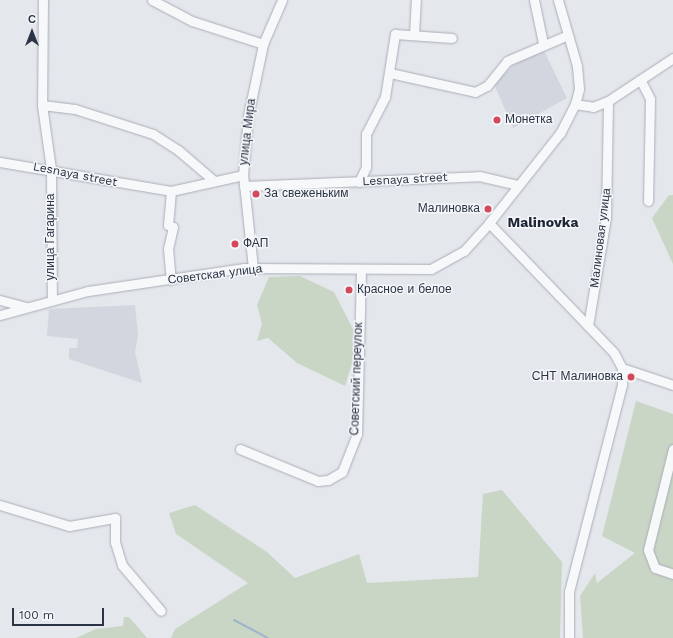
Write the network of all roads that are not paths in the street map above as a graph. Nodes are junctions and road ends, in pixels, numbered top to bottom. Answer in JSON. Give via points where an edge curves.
{"nodes":[{"id":1,"x":43,"y":0,"type":"edge"},
{"id":2,"x":152,"y":0,"type":"edge"},
{"id":3,"x":282,"y":0,"type":"edge"},
{"id":4,"x":416,"y":0,"type":"edge"},
{"id":5,"x":534,"y":0,"type":"edge"},
{"id":6,"x":558,"y":0,"type":"edge"},
{"id":7,"x":568,"y":35,"type":"junction"},
{"id":8,"x":414,"y":36,"type":"junction"},
{"id":9,"x":452,"y":38,"type":"dead end"},
{"id":10,"x":544,"y":43,"type":"junction"},
{"id":11,"x":263,"y":44,"type":"junction"},
{"id":12,"x":673,"y":58,"type":"edge"},
{"id":13,"x":390,"y":73,"type":"junction"},
{"id":14,"x":641,"y":81,"type":"junction"},
{"id":15,"x":608,"y":101,"type":"junction"},
{"id":16,"x":575,"y":104,"type":"junction"},
{"id":17,"x":42,"y":105,"type":"junction"},
{"id":18,"x":0,"y":162,"type":"edge"},
{"id":19,"x":51,"y":169,"type":"junction"},
{"id":20,"x":243,"y":175,"type":"junction"},
{"id":21,"x":213,"y":180,"type":"junction"},
{"id":22,"x":359,"y":182,"type":"junction"},
{"id":23,"x":517,"y":185,"type":"junction"},
{"id":24,"x":244,"y":186,"type":"junction"},
{"id":25,"x":171,"y":191,"type":"junction"},
{"id":26,"x":648,"y":202,"type":"dead end"},
{"id":27,"x":489,"y":223,"type":"junction"},
{"id":28,"x":253,"y":268,"type":"junction"},
{"id":29,"x":361,"y":269,"type":"junction"},
{"id":30,"x":171,"y":280,"type":"junction"},
{"id":31,"x":52,"y":299,"type":"junction"},
{"id":32,"x":0,"y":300,"type":"edge"},
{"id":33,"x":27,"y":307,"type":"junction"},
{"id":34,"x":0,"y":315,"type":"edge"},
{"id":35,"x":588,"y":326,"type":"junction"},
{"id":36,"x":622,"y":368,"type":"junction"},
{"id":37,"x":673,"y":385,"type":"edge"},
{"id":38,"x":240,"y":449,"type":"dead end"},
{"id":39,"x":673,"y":449,"type":"edge"},
{"id":40,"x":0,"y":505,"type":"edge"},
{"id":41,"x":673,"y":574,"type":"edge"},
{"id":42,"x":161,"y":611,"type":"dead end"},
{"id":43,"x":568,"y":638,"type":"edge"}],
"edges":[{"from":1,"to":17,"type":"street","name":"улица Гагарина"},
{"from":2,"to":11,"type":"street","via":[[198,24]]},
{"from":3,"to":11,"type":"street","name":"улица Мира"},
{"from":4,"to":8,"type":"street"},
{"from":5,"to":10,"type":"street"},
{"from":6,"to":7,"type":"street","name":"Советская улица"},
{"from":7,"to":10,"type":"street"},
{"from":7,"to":16,"type":"street","name":"Советская улица","via":[[577,66],[579,89]]},
{"from":8,"to":9,"type":"street"},
{"from":8,"to":13,"type":"street","via":[[395,34]]},
{"from":10,"to":13,"type":"street","via":[[507,61],[487,86],[475,92]]},
{"from":11,"to":20,"type":"street","name":"улица Мира","via":[[248,116]]},
{"from":12,"to":14,"type":"street"},
{"from":13,"to":22,"type":"street","via":[[381,108],[366,134],[366,167]]},
{"from":14,"to":15,"type":"street"},
{"from":14,"to":26,"type":"street","via":[[650,99]]},
{"from":15,"to":16,"type":"street","via":[[593,107]]},
{"from":15,"to":35,"type":"street","name":"Малиновая улица","via":[[606,217]]},
{"from":16,"to":23,"type":"street","name":"Советская улица","via":[[560,133]]},
{"from":17,"to":19,"type":"street","name":"улица Гагарина"},
{"from":17,"to":21,"type":"street","via":[[117,121],[153,134],[178,150]]},
{"from":18,"to":19,"type":"street","name":"Lesnaya street"},
{"from":19,"to":25,"type":"street","name":"Lesnaya street"},
{"from":19,"to":31,"type":"street","name":"улица Гагарина"},
{"from":20,"to":21,"type":"street","name":"Lesnaya street"},
{"from":20,"to":24,"type":"street","name":"улица Мира"},
{"from":21,"to":25,"type":"street","name":"Lesnaya street"},
{"from":22,"to":23,"type":"street","name":"Lesnaya street","via":[[479,176]]},
{"from":22,"to":24,"type":"street","name":"Lesnaya street"},
{"from":23,"to":27,"type":"street","name":"Советская улица"},
{"from":24,"to":28,"type":"street","name":"улица Мира"},
{"from":25,"to":30,"type":"street","via":[[168,225],[173,227],[168,248]]},
{"from":27,"to":29,"type":"street","name":"Советская улица","via":[[464,251],[431,269]]},
{"from":27,"to":35,"type":"street"},
{"from":28,"to":29,"type":"street","name":"Советская улица"},
{"from":28,"to":30,"type":"street","name":"Советская улица"},
{"from":29,"to":38,"type":"street","name":"Советский переулок","via":[[357,434],[342,472],[328,480],[318,481]]},
{"from":30,"to":31,"type":"street","name":"Советская улица"},
{"from":31,"to":33,"type":"street","name":"Советская улица"},
{"from":32,"to":33,"type":"street"},
{"from":33,"to":34,"type":"street","name":"Советская улица"},
{"from":35,"to":36,"type":"street","via":[[614,353]]},
{"from":36,"to":37,"type":"street"},
{"from":36,"to":43,"type":"street","via":[[622,385],[569,592]]},
{"from":39,"to":41,"type":"street","via":[[648,550],[655,568]]},
{"from":40,"to":42,"type":"street","via":[[69,526],[115,518],[115,542],[122,565]]}]}
